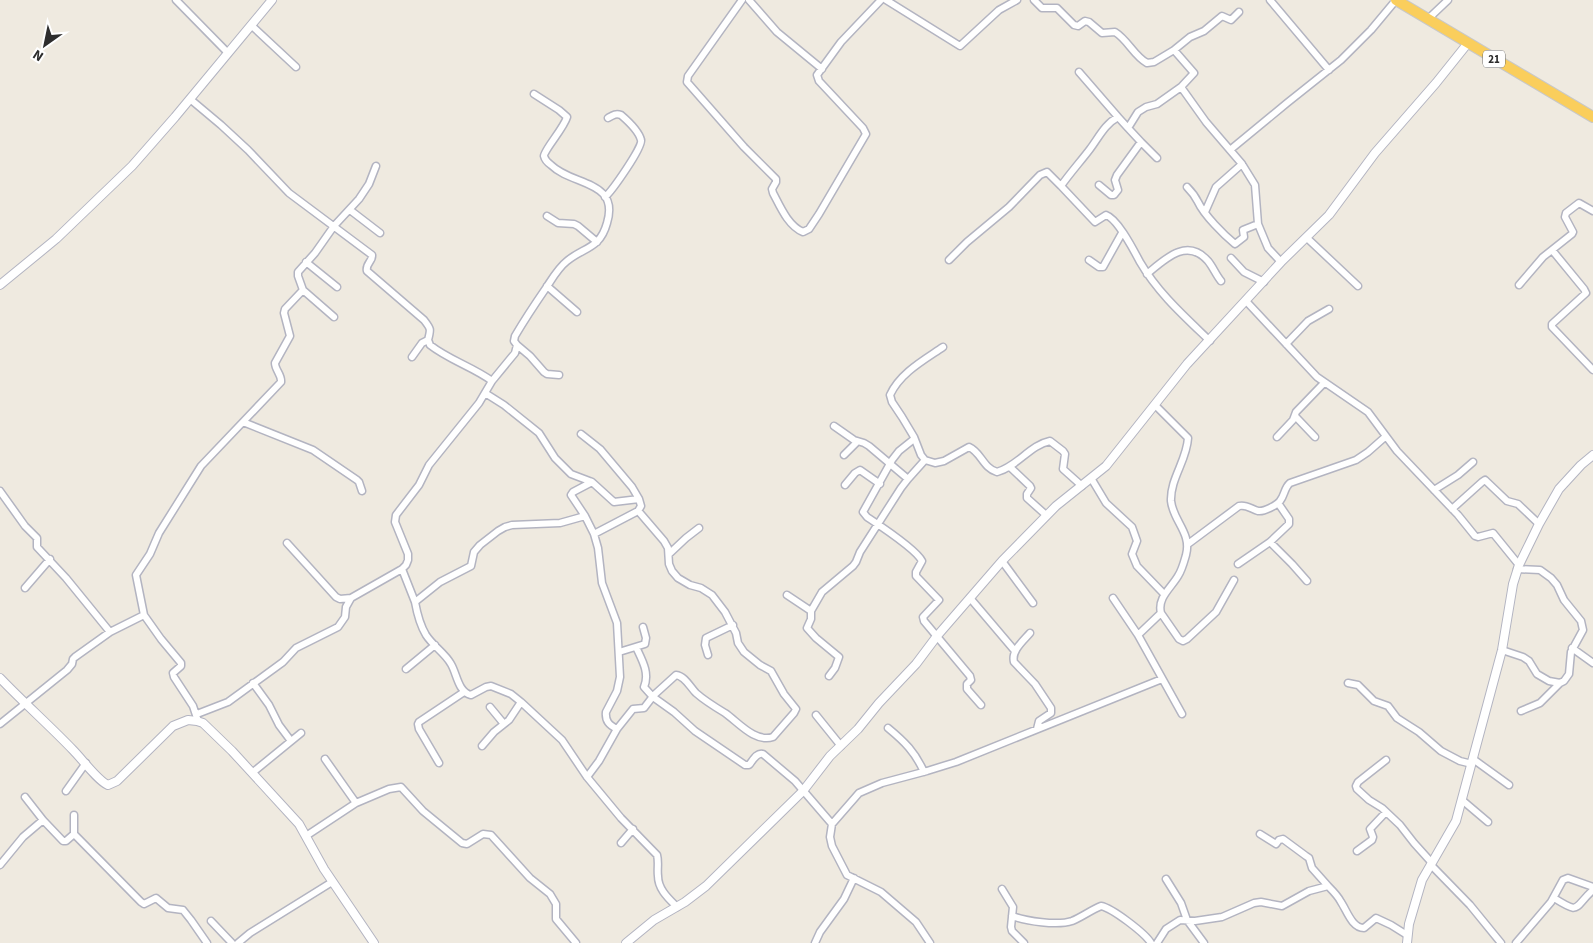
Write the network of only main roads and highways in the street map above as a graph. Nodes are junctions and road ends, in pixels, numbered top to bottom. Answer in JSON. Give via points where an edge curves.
{"nodes":[{"id":1,"x":1396,"y":0,"type":"edge"},
{"id":2,"x":1593,"y":117,"type":"edge"}],
"edges":[{"from":1,"to":2,"type":"highway","number":"21"}]}
